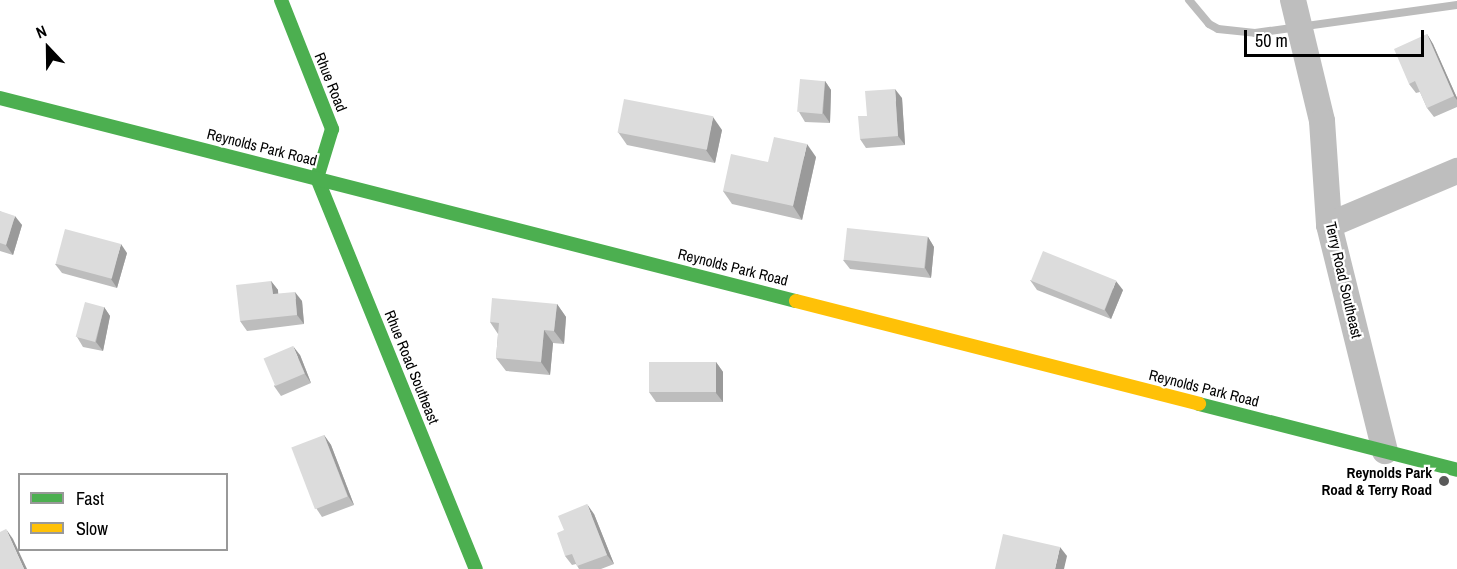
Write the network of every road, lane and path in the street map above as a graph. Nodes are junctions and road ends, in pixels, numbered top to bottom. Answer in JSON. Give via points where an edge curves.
{"nodes":[{"id":1,"x":281,"y":0,"type":"edge"},
{"id":2,"x":1293,"y":0,"type":"edge"},
{"id":3,"x":0,"y":98,"type":"edge"},
{"id":4,"x":1457,"y":171,"type":"edge"},
{"id":5,"x":317,"y":178,"type":"junction"},
{"id":6,"x":1329,"y":225,"type":"junction"},
{"id":7,"x":1385,"y":452,"type":"junction"},
{"id":8,"x":1457,"y":470,"type":"edge"},
{"id":9,"x":476,"y":569,"type":"edge"}],
"edges":[{"from":1,"to":5,"type":"main road","name":"Rhue Road","via":[[332,129]]},
{"from":2,"to":6,"type":"street","name":"Terry Road Southeast","via":[[1322,121]]},
{"from":3,"to":5,"type":"main road","name":"Reynolds Park Road"},
{"from":4,"to":6,"type":"street"},
{"from":5,"to":7,"type":"main road","name":"Reynolds Park Road"},
{"from":5,"to":9,"type":"main road","name":"Rhue Road Southeast"},
{"from":6,"to":7,"type":"street","name":"Terry Road Southeast"},
{"from":7,"to":8,"type":"main road","name":"Reynolds Park Road"}]}
